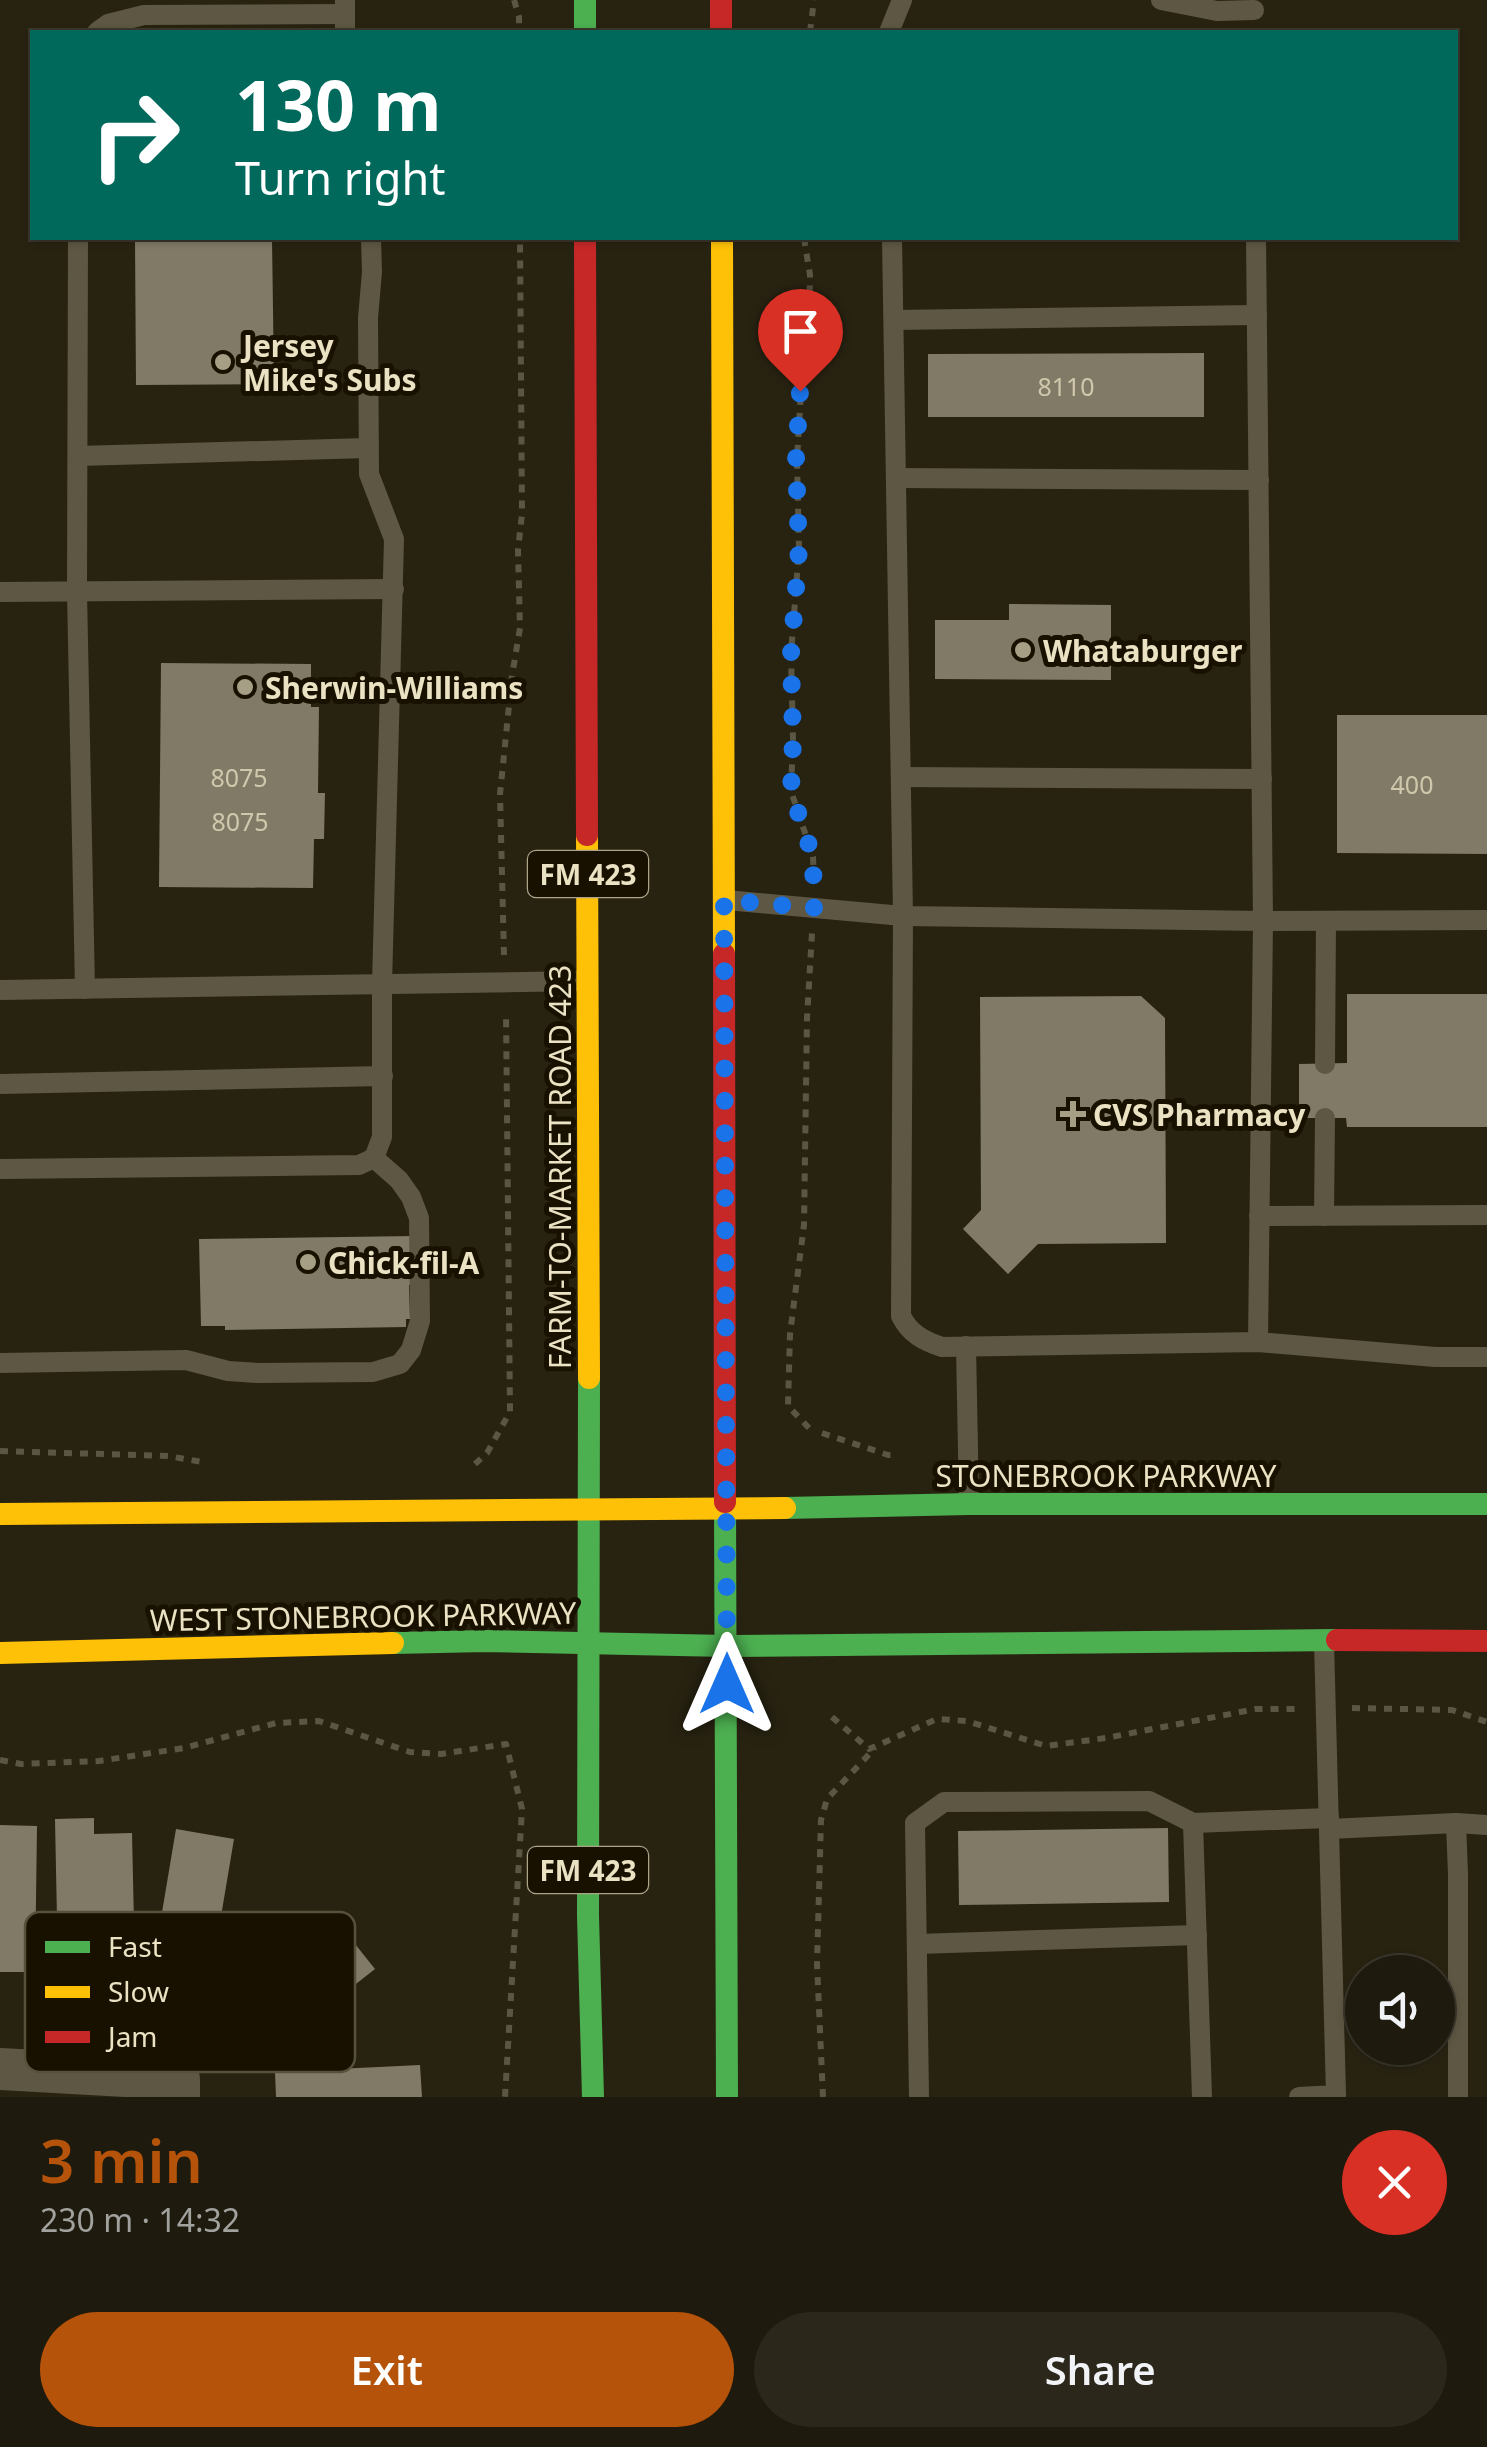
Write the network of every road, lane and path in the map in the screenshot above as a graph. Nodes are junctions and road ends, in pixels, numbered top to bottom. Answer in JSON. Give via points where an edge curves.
{"nodes":[{"id":1,"x":514,"y":0,"type":"edge"},
{"id":2,"x":584,"y":0,"type":"edge"},
{"id":3,"x":721,"y":0,"type":"edge"},
{"id":4,"x":814,"y":0,"type":"edge"},
{"id":5,"x":902,"y":0,"type":"edge"},
{"id":6,"x":1160,"y":0,"type":"edge"},
{"id":7,"x":1254,"y":5,"type":"edge"},
{"id":8,"x":345,"y":16,"type":"edge"},
{"id":9,"x":100,"y":30,"type":"edge"},
{"id":10,"x":519,"y":30,"type":"edge"},
{"id":11,"x":585,"y":30,"type":"edge"},
{"id":12,"x":721,"y":30,"type":"edge"},
{"id":13,"x":810,"y":30,"type":"edge"},
{"id":14,"x":890,"y":30,"type":"edge"},
{"id":15,"x":78,"y":240,"type":"edge"},
{"id":16,"x":372,"y":240,"type":"edge"},
{"id":17,"x":520,"y":240,"type":"edge"},
{"id":18,"x":586,"y":240,"type":"edge"},
{"id":19,"x":722,"y":240,"type":"edge"},
{"id":20,"x":804,"y":240,"type":"edge"},
{"id":21,"x":892,"y":240,"type":"edge"},
{"id":22,"x":1256,"y":240,"type":"edge"},
{"id":23,"x":1257,"y":316,"type":"junction"},
{"id":24,"x":894,"y":320,"type":"junction"},
{"id":25,"x":368,"y":448,"type":"junction"},
{"id":26,"x":78,"y":456,"type":"junction"},
{"id":27,"x":896,"y":478,"type":"junction"},
{"id":28,"x":1259,"y":480,"type":"junction"},
{"id":29,"x":394,"y":589,"type":"junction"},
{"id":30,"x":0,"y":592,"type":"edge"},
{"id":31,"x":77,"y":592,"type":"junction"},
{"id":32,"x":901,"y":778,"type":"junction"},
{"id":33,"x":1262,"y":778,"type":"junction"},
{"id":34,"x":724,"y":900,"type":"junction"},
{"id":35,"x":814,"y":908,"type":"junction"},
{"id":36,"x":903,"y":916,"type":"junction"},
{"id":37,"x":1487,"y":920,"type":"edge"},
{"id":38,"x":1263,"y":921,"type":"junction"},
{"id":39,"x":1326,"y":921,"type":"junction"},
{"id":40,"x":588,"y":981,"type":"junction"},
{"id":41,"x":505,"y":983,"type":"junction"},
{"id":42,"x":382,"y":984,"type":"junction"},
{"id":43,"x":85,"y":989,"type":"junction"},
{"id":44,"x":0,"y":990,"type":"edge"},
{"id":45,"x":1324,"y":1064,"type":"dead end"},
{"id":46,"x":383,"y":1076,"type":"junction"},
{"id":47,"x":0,"y":1084,"type":"edge"},
{"id":48,"x":1325,"y":1118,"type":"dead end"},
{"id":49,"x":374,"y":1158,"type":"junction"},
{"id":50,"x":0,"y":1169,"type":"edge"},
{"id":51,"x":1487,"y":1215,"type":"edge"},
{"id":52,"x":1260,"y":1216,"type":"junction"},
{"id":53,"x":1324,"y":1216,"type":"junction"},
{"id":54,"x":1258,"y":1342,"type":"junction"},
{"id":55,"x":966,"y":1346,"type":"junction"},
{"id":56,"x":1487,"y":1357,"type":"edge"},
{"id":57,"x":0,"y":1363,"type":"edge"},
{"id":58,"x":809,"y":1428,"type":"dead end"},
{"id":59,"x":487,"y":1453,"type":"dead end"},
{"id":60,"x":969,"y":1504,"type":"junction"},
{"id":61,"x":1487,"y":1504,"type":"edge"},
{"id":62,"x":726,"y":1508,"type":"junction"},
{"id":63,"x":590,"y":1510,"type":"junction"},
{"id":64,"x":0,"y":1514,"type":"edge"},
{"id":65,"x":1324,"y":1640,"type":"junction"},
{"id":66,"x":1487,"y":1641,"type":"edge"},
{"id":67,"x":590,"y":1644,"type":"junction"},
{"id":68,"x":727,"y":1646,"type":"junction"},
{"id":69,"x":0,"y":1653,"type":"edge"},
{"id":70,"x":1326,"y":1708,"type":"junction"},
{"id":71,"x":832,"y":1717,"type":"dead end"},
{"id":72,"x":1487,"y":1722,"type":"edge"},
{"id":73,"x":876,"y":1747,"type":"junction"},
{"id":74,"x":0,"y":1760,"type":"edge"},
{"id":75,"x":1192,"y":1823,"type":"junction"},
{"id":76,"x":1456,"y":1823,"type":"junction"},
{"id":77,"x":1329,"y":1824,"type":"junction"},
{"id":78,"x":1487,"y":1825,"type":"edge"},
{"id":79,"x":1197,"y":1935,"type":"junction"},
{"id":80,"x":917,"y":1944,"type":"junction"},
{"id":81,"x":0,"y":2069,"type":"edge"},
{"id":82,"x":25,"y":2072,"type":"edge"},
{"id":83,"x":28,"y":2072,"type":"edge"},
{"id":84,"x":179,"y":2088,"type":"edge"},
{"id":85,"x":1336,"y":2096,"type":"edge"},
{"id":86,"x":505,"y":2097,"type":"edge"},
{"id":87,"x":594,"y":2097,"type":"edge"},
{"id":88,"x":727,"y":2097,"type":"edge"},
{"id":89,"x":823,"y":2097,"type":"edge"},
{"id":90,"x":919,"y":2097,"type":"edge"},
{"id":91,"x":1202,"y":2097,"type":"edge"},
{"id":92,"x":1300,"y":2097,"type":"edge"},
{"id":93,"x":1458,"y":2097,"type":"edge"}],
"edges":[{"from":1,"to":10,"type":"path"},
{"from":2,"to":11,"type":"main road"},
{"from":3,"to":12,"type":"main road"},
{"from":4,"to":13,"type":"path"},
{"from":5,"to":14,"type":"lane"},
{"from":6,"to":7,"type":"lane","via":[[1217,11]]},
{"from":8,"to":9,"type":"lane","via":[[144,15]]},
{"from":15,"to":26,"type":"lane"},
{"from":16,"to":25,"type":"lane"},
{"from":17,"to":41,"type":"path","via":[[520,628],[500,794]]},
{"from":18,"to":40,"type":"main road","name":"FARM-TO-MARKET ROAD 423","number":"FM 423"},
{"from":19,"to":34,"type":"main road"},
{"from":20,"to":35,"type":"path","via":[[809,340],[796,460],[791,791],[813,857]]},
{"from":21,"to":24,"type":"lane"},
{"from":22,"to":23,"type":"lane"},
{"from":23,"to":24,"type":"lane"},
{"from":23,"to":28,"type":"lane"},
{"from":24,"to":27,"type":"lane"},
{"from":25,"to":26,"type":"lane"},
{"from":25,"to":29,"type":"lane","via":[[369,474],[394,539]]},
{"from":26,"to":31,"type":"lane"},
{"from":27,"to":28,"type":"lane"},
{"from":27,"to":32,"type":"lane"},
{"from":28,"to":33,"type":"lane"},
{"from":29,"to":31,"type":"lane"},
{"from":29,"to":42,"type":"lane"},
{"from":30,"to":31,"type":"lane"},
{"from":31,"to":43,"type":"lane"},
{"from":32,"to":33,"type":"lane"},
{"from":32,"to":36,"type":"lane"},
{"from":33,"to":38,"type":"lane"},
{"from":34,"to":35,"type":"lane"},
{"from":34,"to":62,"type":"main road"},
{"from":35,"to":36,"type":"lane"},
{"from":35,"to":58,"type":"path","via":[[804,1225],[788,1384],[788,1406]]},
{"from":36,"to":38,"type":"lane"},
{"from":36,"to":55,"type":"lane","via":[[901,1316],[923,1340]]},
{"from":37,"to":39,"type":"lane"},
{"from":38,"to":39,"type":"lane"},
{"from":38,"to":52,"type":"lane"},
{"from":39,"to":45,"type":"lane"},
{"from":40,"to":41,"type":"lane"},
{"from":40,"to":63,"type":"main road","name":"FARM-TO-MARKET ROAD 423","number":"FM 423"},
{"from":41,"to":42,"type":"lane"},
{"from":41,"to":59,"type":"path","via":[[510,1412]]},
{"from":42,"to":43,"type":"lane"},
{"from":42,"to":46,"type":"lane"},
{"from":43,"to":44,"type":"lane"},
{"from":46,"to":47,"type":"lane"},
{"from":46,"to":49,"type":"lane","via":[[382,1137]]},
{"from":48,"to":53,"type":"lane"},
{"from":49,"to":50,"type":"lane","via":[[359,1166]]},
{"from":49,"to":57,"type":"lane","via":[[398,1180],[419,1218],[420,1321],[400,1364],[373,1372],[258,1373],[186,1360]]},
{"from":51,"to":53,"type":"lane"},
{"from":52,"to":53,"type":"lane"},
{"from":52,"to":54,"type":"lane"},
{"from":54,"to":55,"type":"lane"},
{"from":54,"to":56,"type":"lane"},
{"from":55,"to":60,"type":"lane"},
{"from":60,"to":61,"type":"main road","name":"STONEBROOK PARKWAY"},
{"from":60,"to":62,"type":"main road","name":"STONEBROOK PARKWAY"},
{"from":62,"to":63,"type":"main road"},
{"from":62,"to":68,"type":"main road"},
{"from":63,"to":64,"type":"main road"},
{"from":63,"to":67,"type":"main road","name":"FARM-TO-MARKET ROAD 423","number":"FM 423"},
{"from":65,"to":66,"type":"main road"},
{"from":65,"to":68,"type":"main road"},
{"from":65,"to":70,"type":"lane"},
{"from":67,"to":68,"type":"main road","name":"WEST STONEBROOK PARKWAY"},
{"from":67,"to":69,"type":"main road","name":"WEST STONEBROOK PARKWAY","via":[[486,1640]]},
{"from":67,"to":87,"type":"main road","name":"FARM-TO-MARKET ROAD 423","number":"FM 423"},
{"from":68,"to":88,"type":"main road"},
{"from":70,"to":72,"type":"path","via":[[1452,1710]]},
{"from":70,"to":73,"type":"path","via":[[1256,1709],[1046,1746],[967,1721],[937,1719]]},
{"from":70,"to":77,"type":"lane"},
{"from":71,"to":73,"type":"path","via":[[869,1750]]},
{"from":73,"to":89,"type":"path","via":[[827,1799],[821,1820],[817,1964]]},
{"from":74,"to":86,"type":"path","via":[[99,1761],[290,1722],[319,1722],[410,1752],[506,1744],[522,1809]]},
{"from":75,"to":77,"type":"lane"},
{"from":75,"to":79,"type":"lane"},
{"from":75,"to":80,"type":"lane","via":[[1149,1801],[944,1802],[916,1822]]},
{"from":76,"to":77,"type":"lane"},
{"from":76,"to":78,"type":"lane"},
{"from":76,"to":93,"type":"lane"},
{"from":77,"to":85,"type":"lane"},
{"from":79,"to":80,"type":"lane"},
{"from":79,"to":91,"type":"lane"},
{"from":80,"to":90,"type":"lane"},
{"from":81,"to":82,"type":"street"},
{"from":83,"to":84,"type":"street"},
{"from":85,"to":92,"type":"lane"}]}
